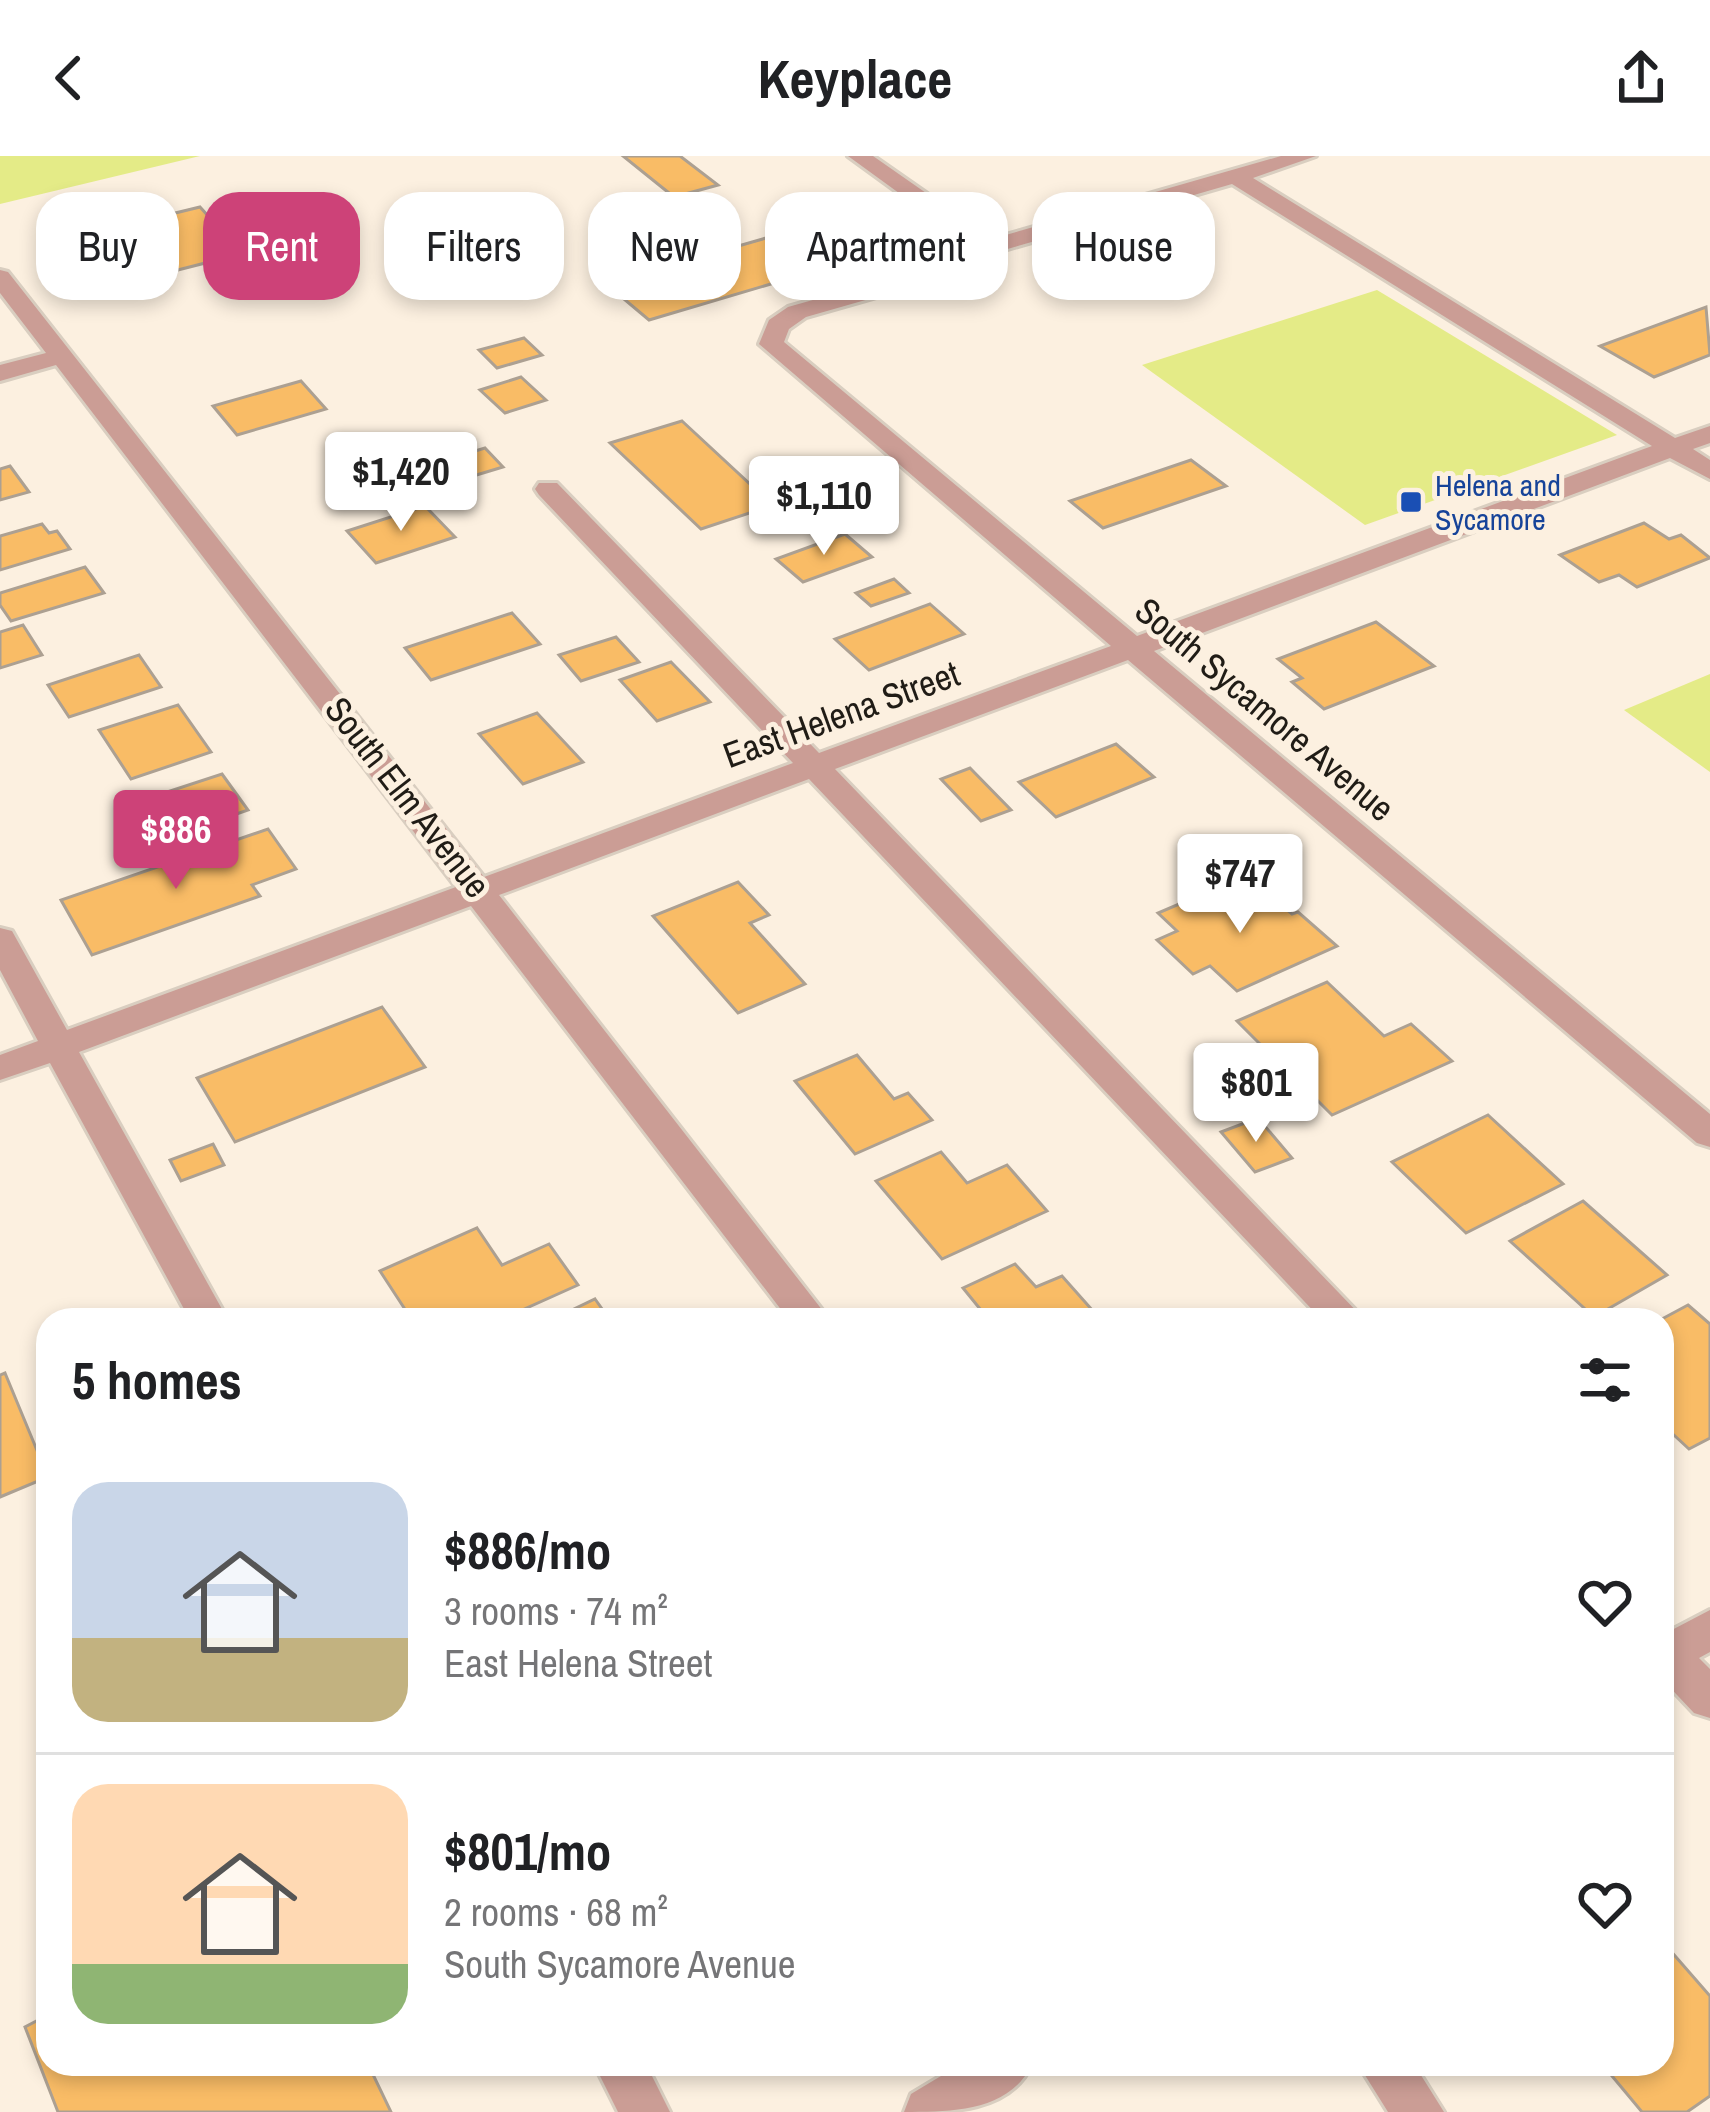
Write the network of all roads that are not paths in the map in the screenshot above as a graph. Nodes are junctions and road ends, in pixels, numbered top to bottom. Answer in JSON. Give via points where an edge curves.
{"nodes":[{"id":1,"x":859,"y":156,"type":"edge"},
{"id":2,"x":1305,"y":156,"type":"edge"},
{"id":3,"x":1234,"y":176,"type":"junction"},
{"id":4,"x":909,"y":192,"type":"edge"},
{"id":5,"x":1008,"y":242,"type":"edge"},
{"id":6,"x":0,"y":277,"type":"edge"},
{"id":7,"x":839,"y":300,"type":"edge"},
{"id":8,"x":62,"y":356,"type":"junction"},
{"id":9,"x":0,"y":373,"type":"edge"},
{"id":10,"x":1710,"y":434,"type":"edge"},
{"id":11,"x":1673,"y":448,"type":"junction"},
{"id":12,"x":1710,"y":471,"type":"edge"},
{"id":13,"x":548,"y":489,"type":"dead end"},
{"id":14,"x":1132,"y":648,"type":"junction"},
{"id":15,"x":814,"y":766,"type":"junction"},
{"id":16,"x":481,"y":890,"type":"junction"},
{"id":17,"x":0,"y":939,"type":"edge"},
{"id":18,"x":58,"y":1046,"type":"junction"},
{"id":19,"x":0,"y":1068,"type":"edge"},
{"id":20,"x":1710,"y":1134,"type":"edge"},
{"id":21,"x":202,"y":1308,"type":"edge"},
{"id":22,"x":802,"y":1308,"type":"edge"},
{"id":23,"x":1334,"y":1308,"type":"edge"},
{"id":24,"x":1710,"y":1629,"type":"edge"},
{"id":25,"x":1674,"y":1649,"type":"edge"},
{"id":26,"x":1674,"y":1664,"type":"edge"},
{"id":27,"x":1710,"y":1699,"type":"edge"},
{"id":28,"x":626,"y":2076,"type":"edge"},
{"id":29,"x":988,"y":2076,"type":"edge"},
{"id":30,"x":1392,"y":2076,"type":"edge"},
{"id":31,"x":645,"y":2112,"type":"edge"},
{"id":32,"x":929,"y":2112,"type":"edge"},
{"id":33,"x":1419,"y":2112,"type":"edge"}],
"edges":[{"from":1,"to":4,"type":"street"},
{"from":2,"to":3,"type":"street"},
{"from":3,"to":5,"type":"street"},
{"from":3,"to":11,"type":"street"},
{"from":6,"to":8,"type":"street","name":"South Elm Avenue"},
{"from":7,"to":14,"type":"street","name":"South Sycamore Avenue","via":[[797,312],[778,325],[771,344]]},
{"from":8,"to":9,"type":"street"},
{"from":8,"to":16,"type":"street","name":"South Elm Avenue"},
{"from":10,"to":11,"type":"street","name":"East Helena Street"},
{"from":11,"to":12,"type":"street"},
{"from":11,"to":14,"type":"street","name":"East Helena Street"},
{"from":13,"to":15,"type":"street"},
{"from":14,"to":15,"type":"street","name":"East Helena Street"},
{"from":14,"to":20,"type":"street","name":"South Sycamore Avenue"},
{"from":15,"to":16,"type":"street","name":"East Helena Street"},
{"from":15,"to":23,"type":"street"},
{"from":16,"to":18,"type":"street","name":"East Helena Street"},
{"from":16,"to":22,"type":"street","name":"South Elm Avenue"},
{"from":17,"to":18,"type":"street"},
{"from":18,"to":19,"type":"street","name":"East Helena Street"},
{"from":18,"to":21,"type":"street"},
{"from":24,"to":25,"type":"street"},
{"from":26,"to":27,"type":"street"},
{"from":28,"to":31,"type":"street"},
{"from":29,"to":32,"type":"street"},
{"from":30,"to":33,"type":"street"}]}
